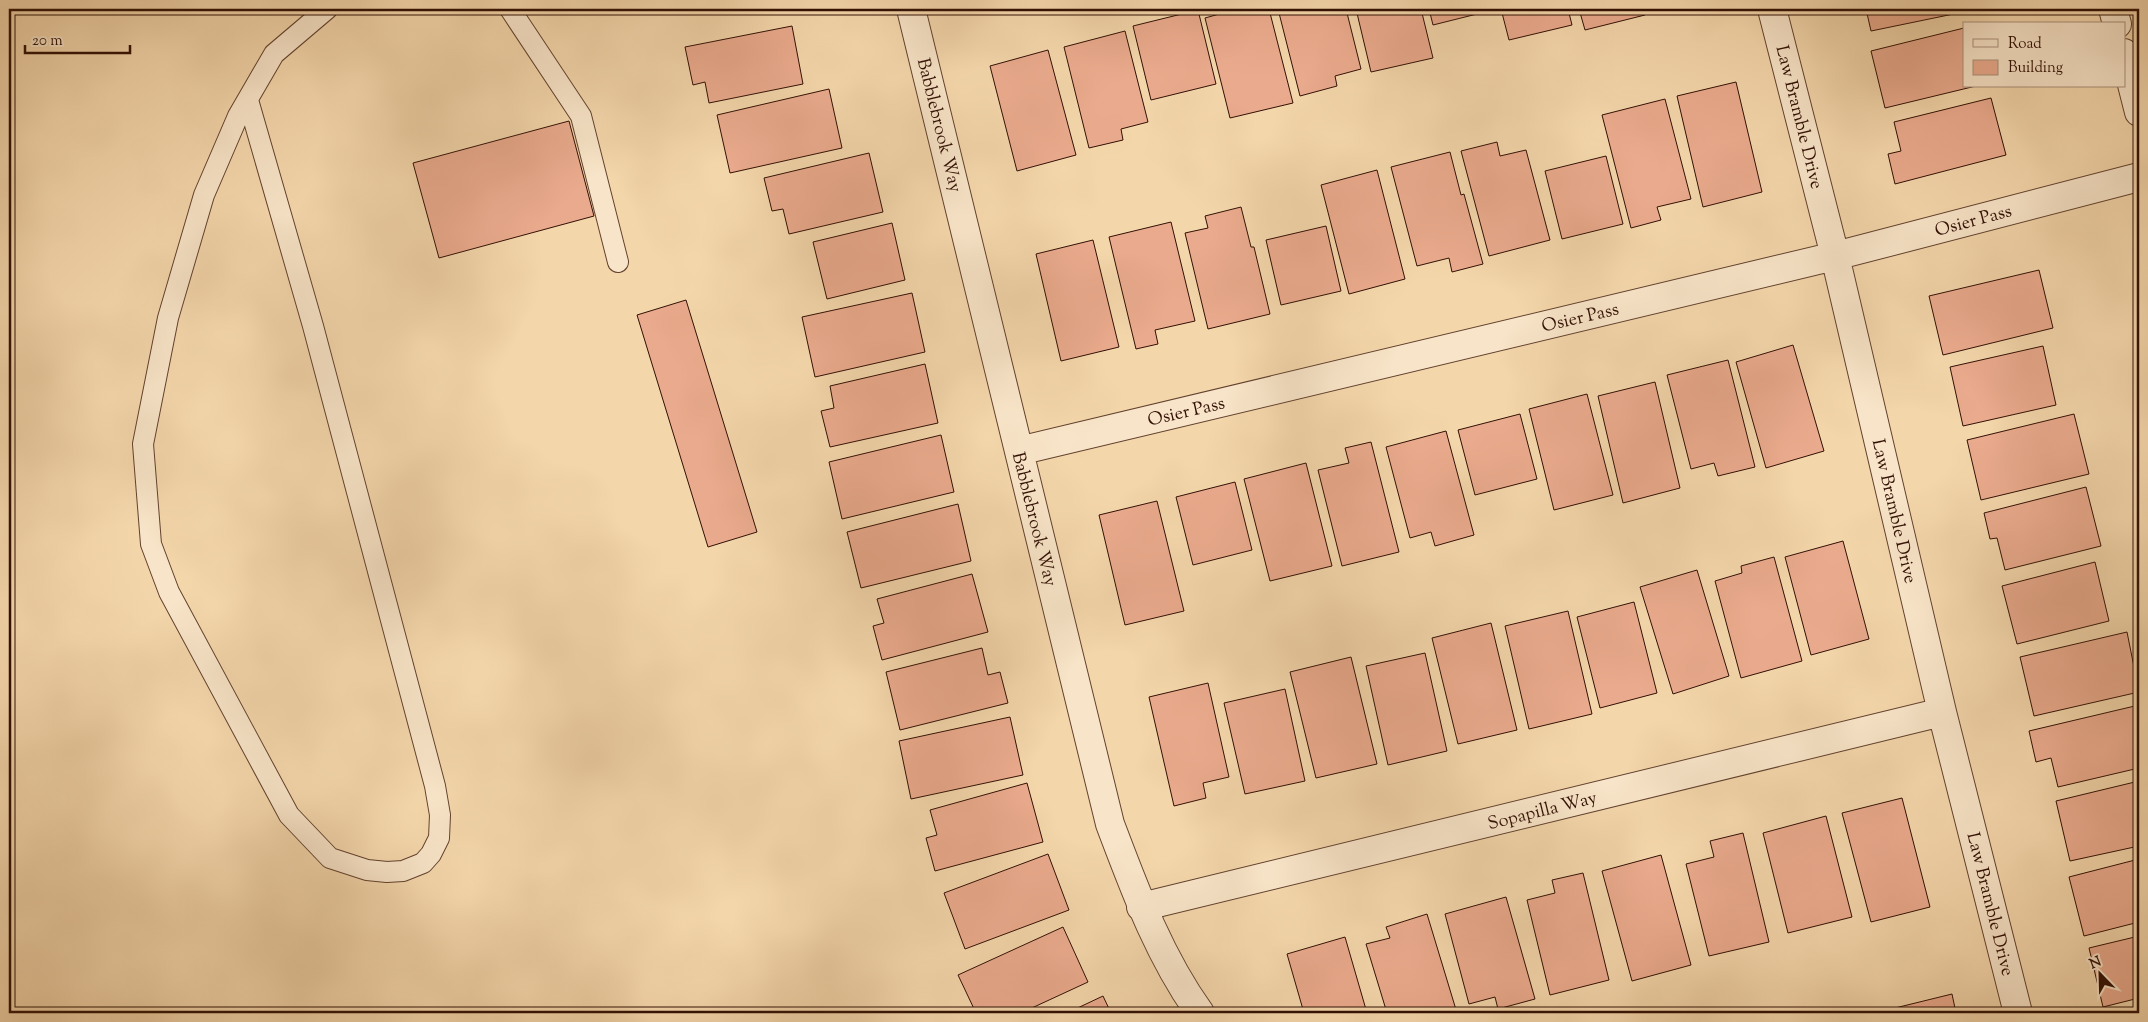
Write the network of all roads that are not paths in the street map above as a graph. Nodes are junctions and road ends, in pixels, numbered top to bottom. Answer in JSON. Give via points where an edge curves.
{"nodes":[{"id":1,"x":327,"y":9,"type":"edge"},
{"id":2,"x":510,"y":9,"type":"edge"},
{"id":3,"x":911,"y":9,"type":"edge"},
{"id":4,"x":1772,"y":9,"type":"edge"},
{"id":5,"x":2113,"y":9,"type":"edge"},
{"id":6,"x":2116,"y":22,"type":"edge"},
{"id":7,"x":2126,"y":61,"type":"edge"},
{"id":8,"x":248,"y":100,"type":"junction"},
{"id":9,"x":2139,"y":112,"type":"edge"},
{"id":10,"x":2139,"y":177,"type":"edge"},
{"id":11,"x":1835,"y":256,"type":"junction"},
{"id":12,"x":618,"y":262,"type":"dead end"},
{"id":13,"x":1019,"y":452,"type":"junction"},
{"id":14,"x":1942,"y":712,"type":"junction"},
{"id":15,"x":1141,"y":907,"type":"junction"},
{"id":16,"x":1200,"y":1013,"type":"edge"},
{"id":17,"x":2018,"y":1013,"type":"edge"}],
"edges":[{"from":1,"to":8,"type":"lane","via":[[274,54]]},
{"from":2,"to":12,"type":"lane","via":[[581,116]]},
{"from":3,"to":13,"type":"street","name":"Babblebrook Way"},
{"from":4,"to":11,"type":"street","name":"Law Bramble Drive"},
{"from":5,"to":6,"type":"street"},
{"from":7,"to":9,"type":"street"},
{"from":8,"to":8,"type":"lane","via":[[313,326],[435,786],[440,815],[439,838],[423,863],[403,870],[367,870],[330,858],[289,814],[169,592],[151,544],[144,444],[168,318],[204,195]]},
{"from":10,"to":11,"type":"street","name":"Osier Pass"},
{"from":11,"to":13,"type":"street","name":"Osier Pass"},
{"from":11,"to":14,"type":"street","name":"Law Bramble Drive"},
{"from":13,"to":15,"type":"street","name":"Babblebrook Way","via":[[1110,824]]},
{"from":14,"to":15,"type":"street","name":"Sopapilla Way"},
{"from":14,"to":17,"type":"street","name":"Law Bramble Drive"},
{"from":15,"to":16,"type":"street","name":"Babblebrook Way","via":[[1184,990]]}]}
